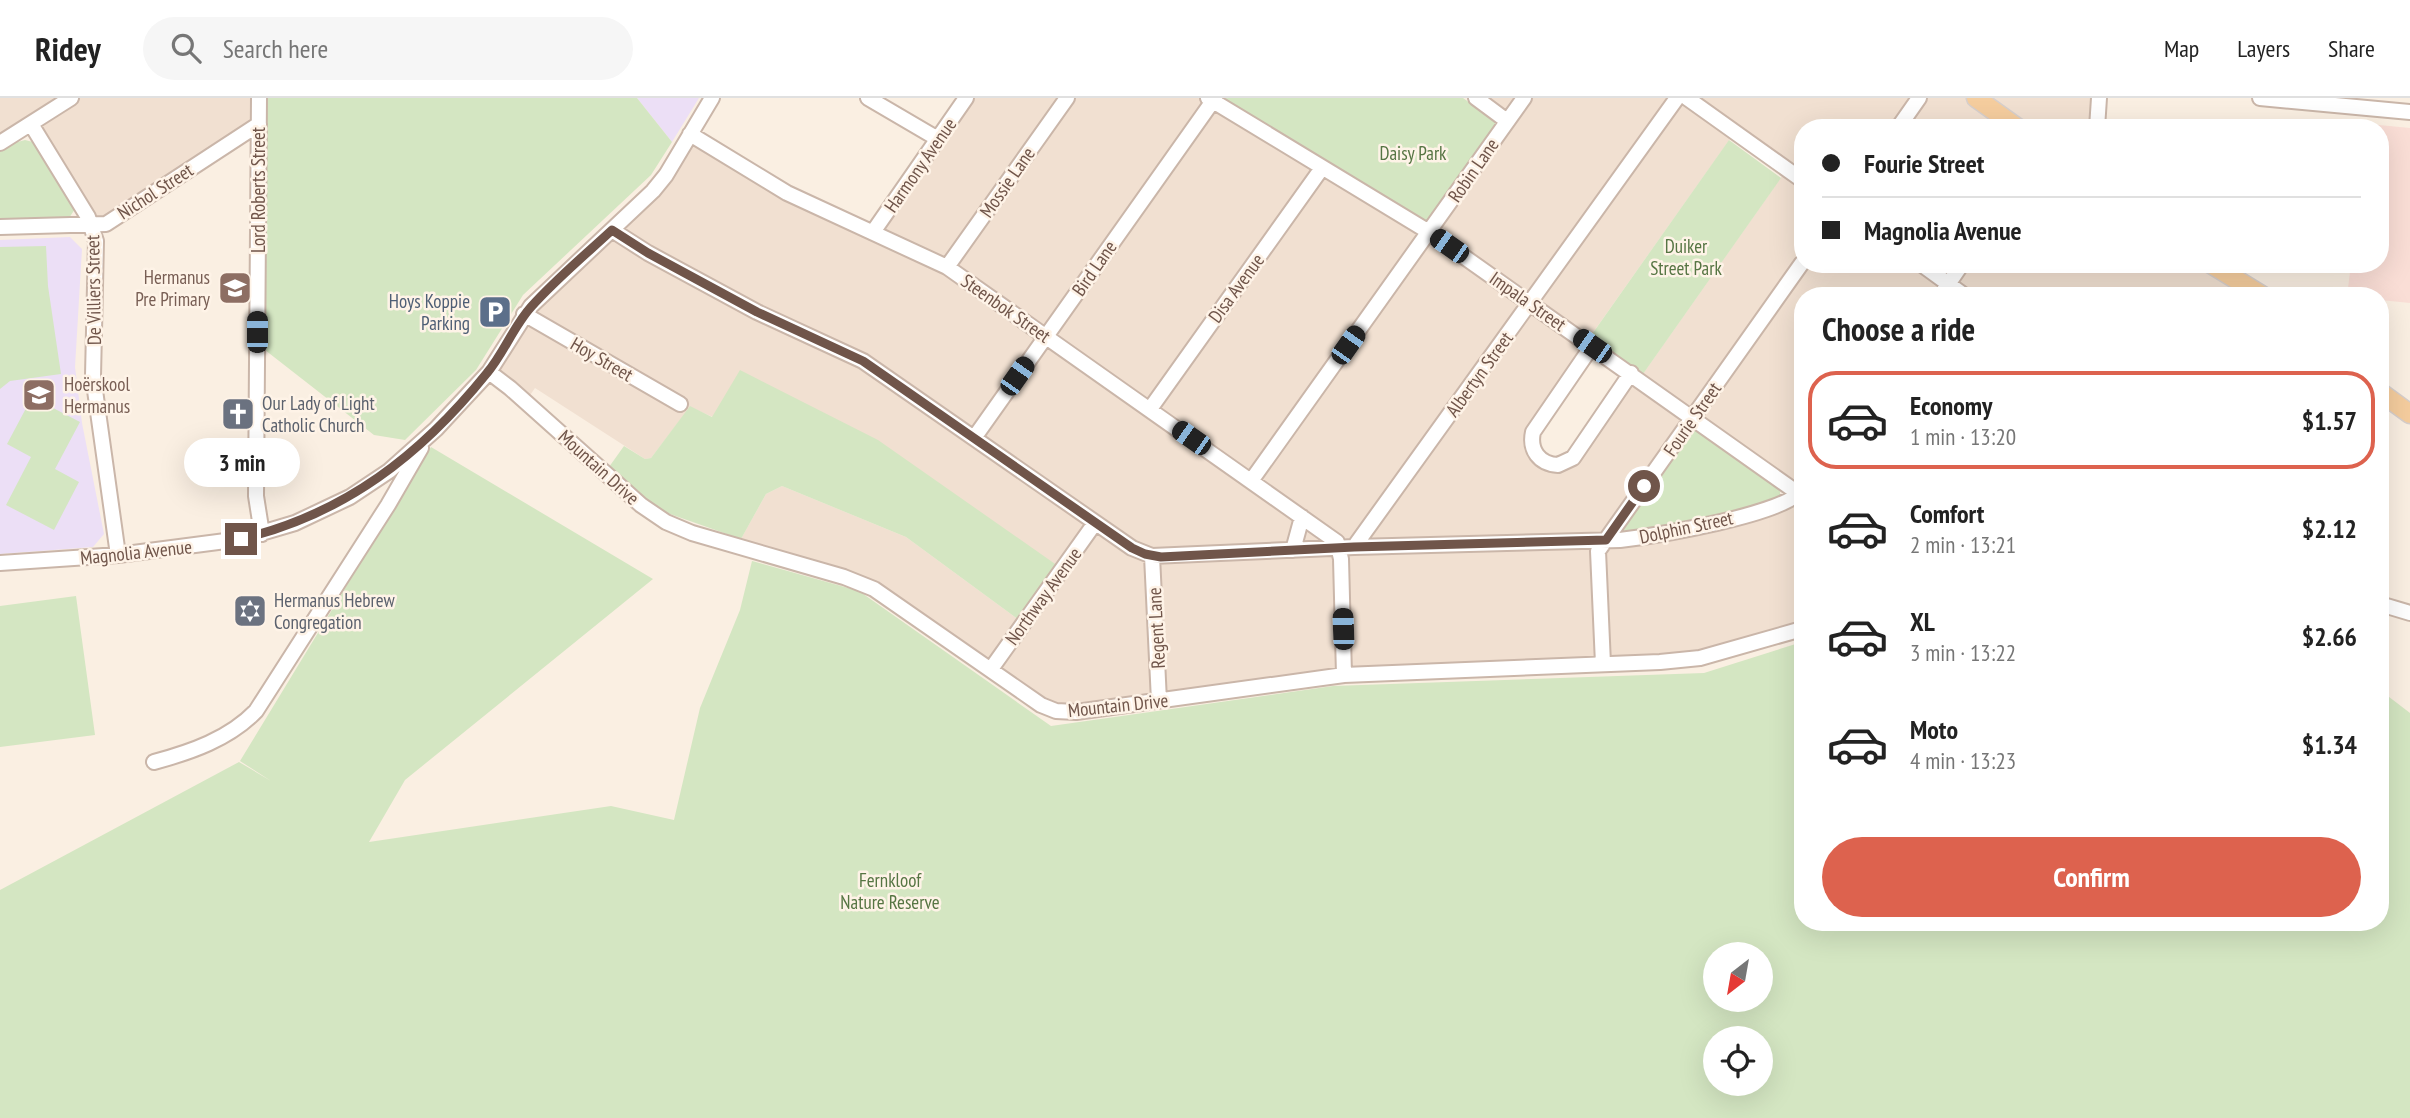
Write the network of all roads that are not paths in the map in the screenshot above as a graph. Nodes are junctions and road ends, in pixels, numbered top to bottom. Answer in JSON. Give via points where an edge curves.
{"nodes":[{"id":1,"x":71,"y":98,"type":"edge"},
{"id":2,"x":259,"y":98,"type":"edge"},
{"id":3,"x":712,"y":98,"type":"edge"},
{"id":4,"x":868,"y":98,"type":"edge"},
{"id":5,"x":967,"y":98,"type":"edge"},
{"id":6,"x":1067,"y":98,"type":"edge"},
{"id":7,"x":1476,"y":98,"type":"edge"},
{"id":8,"x":1524,"y":98,"type":"edge"},
{"id":9,"x":1677,"y":98,"type":"edge"},
{"id":10,"x":1687,"y":98,"type":"edge"},
{"id":11,"x":1919,"y":98,"type":"edge"},
{"id":12,"x":1976,"y":98,"type":"edge"},
{"id":13,"x":2099,"y":98,"type":"edge"},
{"id":14,"x":2260,"y":98,"type":"edge"},
{"id":15,"x":1212,"y":99,"type":"edge"},
{"id":16,"x":2367,"y":103,"type":"edge"},
{"id":17,"x":2410,"y":112,"type":"edge"},
{"id":18,"x":1904,"y":119,"type":"edge"},
{"id":19,"x":2005,"y":119,"type":"edge"},
{"id":20,"x":2097,"y":119,"type":"edge"},
{"id":21,"x":1507,"y":121,"type":"junction"},
{"id":22,"x":32,"y":124,"type":"junction"},
{"id":23,"x":259,"y":124,"type":"junction"},
{"id":24,"x":690,"y":134,"type":"junction"},
{"id":25,"x":938,"y":139,"type":"junction"},
{"id":26,"x":0,"y":144,"type":"edge"},
{"id":27,"x":1322,"y":168,"type":"junction"},
{"id":28,"x":1794,"y":174,"type":"edge"},
{"id":29,"x":92,"y":225,"type":"junction"},
{"id":30,"x":0,"y":227,"type":"edge"},
{"id":31,"x":612,"y":230,"type":"junction"},
{"id":32,"x":873,"y":232,"type":"junction"},
{"id":33,"x":1429,"y":232,"type":"junction"},
{"id":34,"x":947,"y":267,"type":"junction"},
{"id":35,"x":1795,"y":273,"type":"edge"},
{"id":36,"x":1929,"y":273,"type":"edge"},
{"id":37,"x":2223,"y":273,"type":"edge"},
{"id":38,"x":2225,"y":273,"type":"edge"},
{"id":39,"x":1941,"y":287,"type":"edge"},
{"id":40,"x":2239,"y":287,"type":"edge"},
{"id":41,"x":2248,"y":287,"type":"edge"},
{"id":42,"x":1531,"y":302,"type":"junction"},
{"id":43,"x":524,"y":314,"type":"junction"},
{"id":44,"x":1046,"y":335,"type":"junction"},
{"id":45,"x":1592,"y":346,"type":"junction"},
{"id":46,"x":489,"y":372,"type":"junction"},
{"id":47,"x":1631,"y":373,"type":"junction"},
{"id":48,"x":2389,"y":387,"type":"edge"},
{"id":49,"x":2389,"y":399,"type":"edge"},
{"id":50,"x":2410,"y":401,"type":"edge"},
{"id":51,"x":680,"y":404,"type":"dead end"},
{"id":52,"x":1150,"y":409,"type":"junction"},
{"id":53,"x":2410,"y":414,"type":"edge"},
{"id":54,"x":1692,"y":418,"type":"junction"},
{"id":55,"x":974,"y":438,"type":"junction"},
{"id":56,"x":424,"y":441,"type":"junction"},
{"id":57,"x":1251,"y":481,"type":"junction"},
{"id":58,"x":370,"y":485,"type":"junction"},
{"id":59,"x":1794,"y":488,"type":"edge"},
{"id":60,"x":1794,"y":498,"type":"edge"},
{"id":61,"x":388,"y":505,"type":"junction"},
{"id":62,"x":1302,"y":517,"type":"junction"},
{"id":63,"x":1095,"y":523,"type":"junction"},
{"id":64,"x":262,"y":534,"type":"junction"},
{"id":65,"x":1606,"y":540,"type":"junction"},
{"id":66,"x":1354,"y":547,"type":"junction"},
{"id":67,"x":1338,"y":548,"type":"junction"},
{"id":68,"x":1293,"y":550,"type":"junction"},
{"id":69,"x":118,"y":555,"type":"junction"},
{"id":70,"x":1152,"y":556,"type":"junction"},
{"id":71,"x":0,"y":563,"type":"edge"},
{"id":72,"x":2389,"y":607,"type":"edge"},
{"id":73,"x":2410,"y":613,"type":"edge"},
{"id":74,"x":1794,"y":631,"type":"edge"},
{"id":75,"x":1603,"y":664,"type":"junction"},
{"id":76,"x":990,"y":669,"type":"junction"},
{"id":77,"x":1344,"y":675,"type":"junction"},
{"id":78,"x":1159,"y":701,"type":"junction"},
{"id":79,"x":154,"y":762,"type":"dead end"}],
"edges":[{"from":1,"to":22,"type":"street"},
{"from":2,"to":23,"type":"street","name":"Lord Roberts Street"},
{"from":3,"to":24,"type":"street","name":"Magnolia Avenue"},
{"from":4,"to":25,"type":"street"},
{"from":5,"to":25,"type":"street","name":"Harmony Avenue"},
{"from":6,"to":34,"type":"street","name":"Mossie Lane"},
{"from":7,"to":21,"type":"street"},
{"from":8,"to":21,"type":"street","name":"Robin Lane"},
{"from":9,"to":42,"type":"street","name":"Albertyn Street"},
{"from":10,"to":28,"type":"street"},
{"from":11,"to":18,"type":"street"},
{"from":12,"to":19,"type":"main road"},
{"from":13,"to":20,"type":"street"},
{"from":14,"to":16,"type":"street"},
{"from":15,"to":27,"type":"street","name":"Impala Street"},
{"from":15,"to":44,"type":"street","name":"Bird Lane"},
{"from":16,"to":17,"type":"street"},
{"from":21,"to":33,"type":"street","name":"Robin Lane"},
{"from":22,"to":26,"type":"street"},
{"from":22,"to":29,"type":"street","name":"De Villiers Street"},
{"from":23,"to":29,"type":"street","name":"Nichol Street","via":[[106,223]]},
{"from":23,"to":64,"type":"street","name":"Lord Roberts Street","via":[[256,496]]},
{"from":24,"to":31,"type":"street","name":"Magnolia Avenue","via":[[653,191]]},
{"from":24,"to":32,"type":"street","name":"Steenbok Street","via":[[787,193]]},
{"from":25,"to":32,"type":"street","name":"Harmony Avenue"},
{"from":27,"to":33,"type":"street","name":"Impala Street"},
{"from":27,"to":52,"type":"street","name":"Disa Avenue"},
{"from":29,"to":30,"type":"street","name":"Nichol Street"},
{"from":29,"to":69,"type":"street","name":"De Villiers Street","via":[[96,241],[93,376]]},
{"from":31,"to":43,"type":"street","name":"Magnolia Avenue"},
{"from":31,"to":55,"type":"street","name":"Dolphin Street","via":[[757,312],[863,361]]},
{"from":32,"to":34,"type":"street","name":"Steenbok Street"},
{"from":33,"to":42,"type":"street","name":"Impala Street"},
{"from":33,"to":57,"type":"street","name":"Robin Lane"},
{"from":34,"to":44,"type":"street","name":"Steenbok Street"},
{"from":35,"to":54,"type":"street","name":"Fourie Street"},
{"from":36,"to":39,"type":"street"},
{"from":37,"to":40,"type":"main road"},
{"from":38,"to":41,"type":"main road"},
{"from":42,"to":45,"type":"street","name":"Impala Street"},
{"from":42,"to":66,"type":"street","name":"Albertyn Street"},
{"from":43,"to":46,"type":"street","name":"Magnolia Avenue"},
{"from":43,"to":51,"type":"street","name":"Hoy Street"},
{"from":44,"to":52,"type":"street","name":"Steenbok Street"},
{"from":44,"to":55,"type":"street","name":"Bird Lane"},
{"from":45,"to":47,"type":"street","name":"Impala Street"},
{"from":45,"to":47,"type":"street","via":[[1534,432],[1533,447],[1542,460],[1558,465],[1573,458]]},
{"from":46,"to":56,"type":"street","name":"Magnolia Avenue"},
{"from":46,"to":76,"type":"street","name":"Mountain Drive","via":[[666,522],[863,584]]},
{"from":47,"to":54,"type":"street","name":"Impala Street"},
{"from":48,"to":50,"type":"main road"},
{"from":49,"to":53,"type":"main road"},
{"from":52,"to":57,"type":"street","name":"Steenbok Street"},
{"from":54,"to":59,"type":"street","name":"Impala Street"},
{"from":54,"to":65,"type":"street","name":"Fourie Street"},
{"from":55,"to":63,"type":"street","name":"Dolphin Street"},
{"from":56,"to":58,"type":"street","name":"Magnolia Avenue"},
{"from":56,"to":61,"type":"street"},
{"from":57,"to":62,"type":"street","name":"Steenbok Street"},
{"from":58,"to":61,"type":"street"},
{"from":58,"to":64,"type":"street","name":"Magnolia Avenue","via":[[312,516]]},
{"from":60,"to":65,"type":"street","name":"Dolphin Street","via":[[1713,524]]},
{"from":61,"to":79,"type":"street","via":[[256,711],[219,738]]},
{"from":62,"to":67,"type":"street","name":"Steenbok Street","via":[[1337,542]]},
{"from":62,"to":68,"type":"street"},
{"from":63,"to":70,"type":"street","name":"Dolphin Street"},
{"from":63,"to":76,"type":"street","name":"Northway Avenue"},
{"from":64,"to":69,"type":"street","name":"Magnolia Avenue"},
{"from":65,"to":66,"type":"street","name":"Dolphin Street"},
{"from":65,"to":75,"type":"street","name":"Fourie Street","via":[[1598,551]]},
{"from":66,"to":67,"type":"street","name":"Dolphin Street"},
{"from":67,"to":68,"type":"street","name":"Dolphin Street"},
{"from":67,"to":77,"type":"street"},
{"from":68,"to":70,"type":"street","name":"Dolphin Street"},
{"from":69,"to":71,"type":"street","name":"Magnolia Avenue"},
{"from":70,"to":78,"type":"street","name":"Regent Lane"},
{"from":72,"to":73,"type":"street"},
{"from":74,"to":75,"type":"street","name":"Mountain Drive","via":[[1700,658]]},
{"from":75,"to":77,"type":"street","name":"Mountain Drive"},
{"from":76,"to":78,"type":"street","name":"Mountain Drive","via":[[1056,711]]},
{"from":77,"to":78,"type":"street","name":"Mountain Drive"}]}
